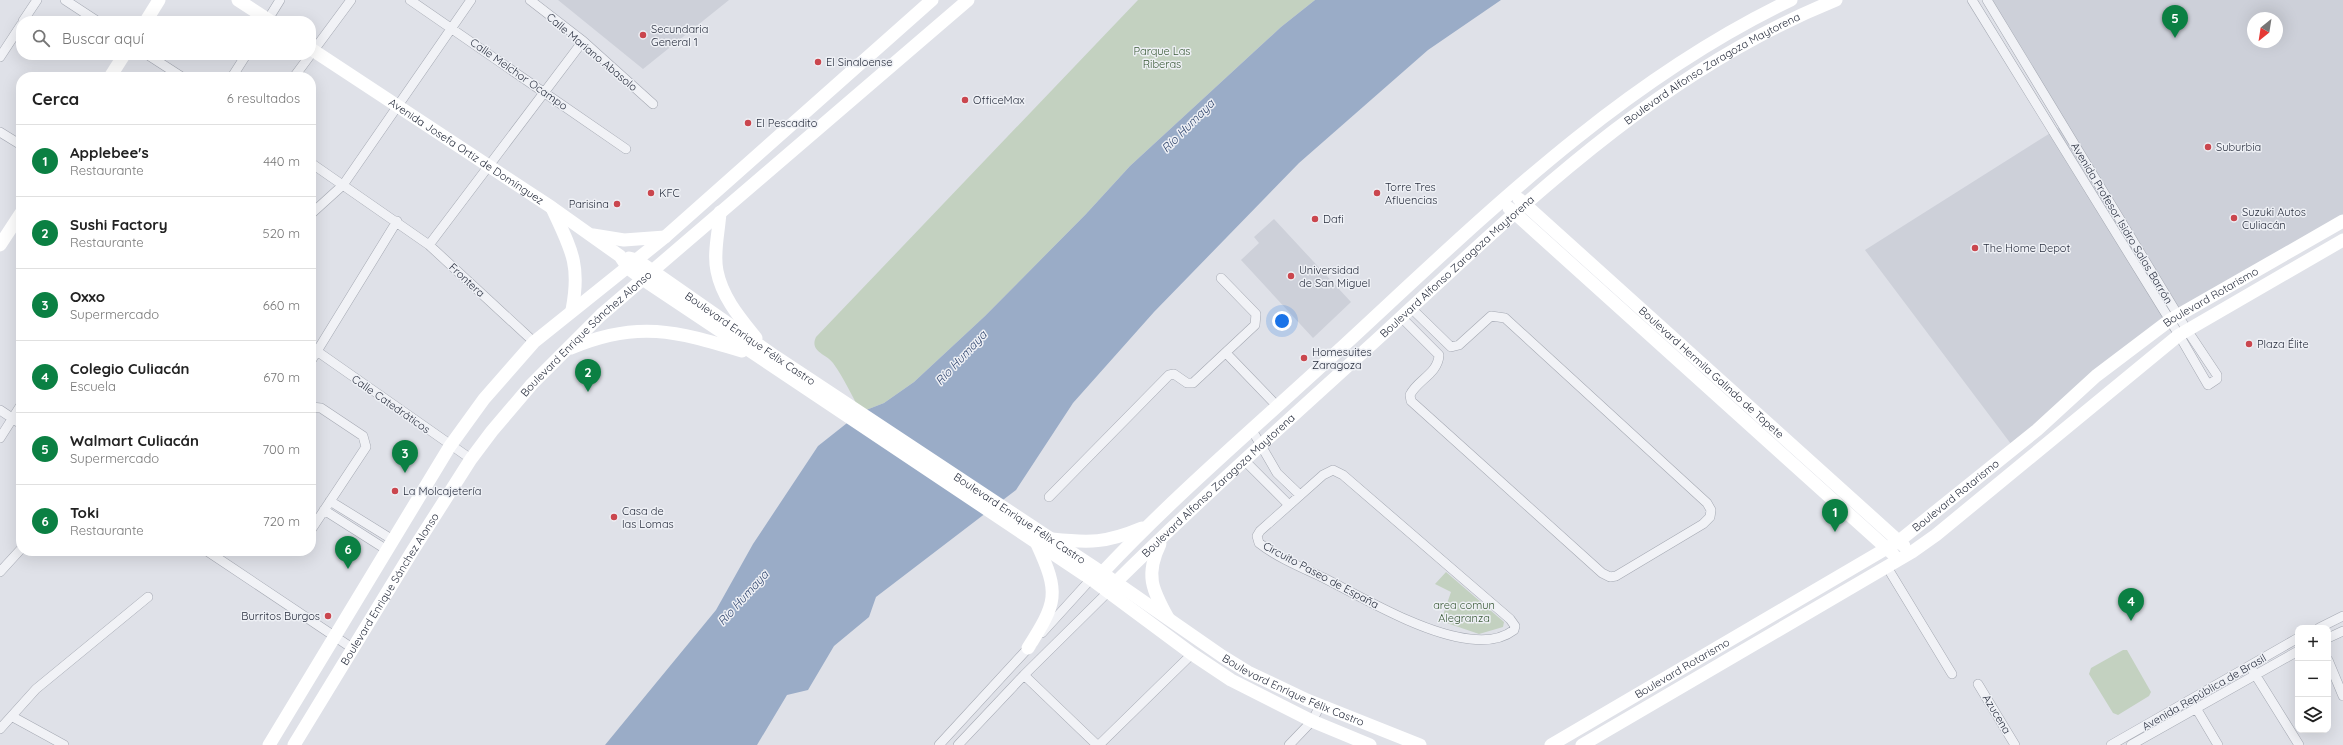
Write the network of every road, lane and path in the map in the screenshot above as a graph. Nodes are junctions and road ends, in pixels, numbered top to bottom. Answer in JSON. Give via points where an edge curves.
{"nodes":[{"id":1,"x":37,"y":0,"type":"edge"},
{"id":2,"x":65,"y":0,"type":"edge"},
{"id":3,"x":159,"y":0,"type":"edge"},
{"id":4,"x":238,"y":0,"type":"edge"},
{"id":5,"x":280,"y":0,"type":"edge"},
{"id":6,"x":351,"y":0,"type":"edge"},
{"id":7,"x":410,"y":0,"type":"edge"},
{"id":8,"x":471,"y":0,"type":"edge"},
{"id":9,"x":530,"y":0,"type":"edge"},
{"id":10,"x":932,"y":0,"type":"edge"},
{"id":11,"x":968,"y":0,"type":"edge"},
{"id":12,"x":1791,"y":0,"type":"edge"},
{"id":13,"x":1836,"y":0,"type":"edge"},
{"id":14,"x":1972,"y":0,"type":"edge"},
{"id":15,"x":1987,"y":0,"type":"edge"},
{"id":16,"x":26,"y":16,"type":"edge"},
{"id":17,"x":89,"y":16,"type":"edge"},
{"id":18,"x":149,"y":16,"type":"edge"},
{"id":19,"x":261,"y":16,"type":"edge"},
{"id":20,"x":271,"y":16,"type":"edge"},
{"id":21,"x":451,"y":28,"type":"junction"},
{"id":22,"x":16,"y":33,"type":"edge"},
{"id":23,"x":583,"y":41,"type":"junction"},
{"id":24,"x":316,"y":46,"type":"edge"},
{"id":25,"x":1698,"y":50,"type":"junction"},
{"id":26,"x":316,"y":52,"type":"edge"},
{"id":27,"x":0,"y":57,"type":"edge"},
{"id":28,"x":121,"y":60,"type":"edge"},
{"id":29,"x":156,"y":60,"type":"edge"},
{"id":30,"x":243,"y":60,"type":"edge"},
{"id":31,"x":306,"y":60,"type":"edge"},
{"id":32,"x":1708,"y":65,"type":"junction"},
{"id":33,"x":113,"y":72,"type":"edge"},
{"id":34,"x":174,"y":72,"type":"edge"},
{"id":35,"x":235,"y":72,"type":"edge"},
{"id":36,"x":298,"y":72,"type":"edge"},
{"id":37,"x":544,"y":92,"type":"junction"},
{"id":38,"x":654,"y":104,"type":"dead end"},
{"id":39,"x":398,"y":105,"type":"junction"},
{"id":40,"x":0,"y":132,"type":"edge"},
{"id":41,"x":16,"y":142,"type":"edge"},
{"id":42,"x":626,"y":149,"type":"dead end"},
{"id":43,"x":489,"y":164,"type":"junction"},
{"id":44,"x":316,"y":166,"type":"edge"},
{"id":45,"x":343,"y":185,"type":"junction"},
{"id":46,"x":1512,"y":193,"type":"junction"},
{"id":47,"x":1502,"y":201,"type":"junction"},
{"id":48,"x":551,"y":207,"type":"junction"},
{"id":49,"x":316,"y":209,"type":"edge"},
{"id":50,"x":1520,"y":209,"type":"junction"},
{"id":51,"x":720,"y":212,"type":"junction"},
{"id":52,"x":16,"y":221,"type":"edge"},
{"id":53,"x":2343,"y":221,"type":"edge"},
{"id":54,"x":397,"y":222,"type":"junction"},
{"id":55,"x":590,"y":234,"type":"junction"},
{"id":56,"x":665,"y":237,"type":"junction"},
{"id":57,"x":2343,"y":240,"type":"edge"},
{"id":58,"x":0,"y":245,"type":"edge"},
{"id":59,"x":429,"y":245,"type":"junction"},
{"id":60,"x":633,"y":264,"type":"junction"},
{"id":61,"x":649,"y":276,"type":"junction"},
{"id":62,"x":1221,"y":278,"type":"dead end"},
{"id":63,"x":1411,"y":308,"type":"junction"},
{"id":64,"x":572,"y":310,"type":"junction"},
{"id":65,"x":1401,"y":317,"type":"junction"},
{"id":66,"x":2174,"y":318,"type":"junction"},
{"id":67,"x":2183,"y":332,"type":"junction"},
{"id":68,"x":534,"y":342,"type":"junction"},
{"id":69,"x":316,"y":346,"type":"edge"},
{"id":70,"x":316,"y":350,"type":"edge"},
{"id":71,"x":562,"y":352,"type":"junction"},
{"id":72,"x":760,"y":352,"type":"junction"},
{"id":73,"x":1226,"y":352,"type":"junction"},
{"id":74,"x":1277,"y":406,"type":"junction"},
{"id":75,"x":316,"y":408,"type":"edge"},
{"id":76,"x":0,"y":410,"type":"edge"},
{"id":77,"x":16,"y":413,"type":"edge"},
{"id":78,"x":12,"y":419,"type":"junction"},
{"id":79,"x":16,"y":421,"type":"edge"},
{"id":80,"x":1252,"y":430,"type":"junction"},
{"id":81,"x":0,"y":438,"type":"edge"},
{"id":82,"x":1262,"y":445,"type":"junction"},
{"id":83,"x":450,"y":446,"type":"junction"},
{"id":84,"x":471,"y":459,"type":"junction"},
{"id":85,"x":1245,"y":460,"type":"junction"},
{"id":86,"x":1277,"y":472,"type":"junction"},
{"id":87,"x":1267,"y":482,"type":"junction"},
{"id":88,"x":1300,"y":495,"type":"junction"},
{"id":89,"x":1049,"y":497,"type":"dead end"},
{"id":90,"x":330,"y":502,"type":"junction"},
{"id":91,"x":1289,"y":505,"type":"junction"},
{"id":92,"x":324,"y":510,"type":"junction"},
{"id":93,"x":316,"y":522,"type":"edge"},
{"id":94,"x":1149,"y":525,"type":"junction"},
{"id":95,"x":1164,"y":536,"type":"junction"},
{"id":96,"x":1043,"y":541,"type":"junction"},
{"id":97,"x":1899,"y":541,"type":"junction"},
{"id":98,"x":390,"y":545,"type":"junction"},
{"id":99,"x":1887,"y":548,"type":"junction"},
{"id":100,"x":1912,"y":552,"type":"junction"},
{"id":101,"x":16,"y":554,"type":"edge"},
{"id":102,"x":214,"y":556,"type":"edge"},
{"id":103,"x":1899,"y":560,"type":"junction"},
{"id":104,"x":1887,"y":567,"type":"junction"},
{"id":105,"x":0,"y":572,"type":"edge"},
{"id":106,"x":1096,"y":576,"type":"junction"},
{"id":107,"x":1112,"y":587,"type":"junction"},
{"id":108,"x":148,"y":598,"type":"dead end"},
{"id":109,"x":2343,"y":616,"type":"edge"},
{"id":110,"x":1170,"y":622,"type":"junction"},
{"id":111,"x":2325,"y":625,"type":"edge"},
{"id":112,"x":2343,"y":631,"type":"edge"},
{"id":113,"x":334,"y":637,"type":"junction"},
{"id":114,"x":2331,"y":637,"type":"edge"},
{"id":115,"x":2295,"y":640,"type":"edge"},
{"id":116,"x":352,"y":648,"type":"junction"},
{"id":117,"x":1028,"y":648,"type":"junction"},
{"id":118,"x":2295,"y":653,"type":"edge"},
{"id":119,"x":1192,"y":654,"type":"junction"},
{"id":120,"x":1698,"y":660,"type":"junction"},
{"id":121,"x":2328,"y":661,"type":"edge"},
{"id":122,"x":2250,"y":666,"type":"junction"},
{"id":123,"x":1707,"y":672,"type":"junction"},
{"id":124,"x":1952,"y":674,"type":"dead end"},
{"id":125,"x":1024,"y":675,"type":"junction"},
{"id":126,"x":2255,"y":675,"type":"junction"},
{"id":127,"x":1978,"y":684,"type":"dead end"},
{"id":128,"x":2343,"y":696,"type":"edge"},
{"id":129,"x":1320,"y":706,"type":"junction"},
{"id":130,"x":2196,"y":708,"type":"junction"},
{"id":131,"x":13,"y":717,"type":"junction"},
{"id":132,"x":1312,"y":721,"type":"junction"},
{"id":133,"x":1,"y":725,"type":"edge"},
{"id":134,"x":949,"y":733,"type":"junction"},
{"id":135,"x":2140,"y":739,"type":"edge"},
{"id":136,"x":2123,"y":742,"type":"edge"},
{"id":137,"x":960,"y":744,"type":"edge"},
{"id":138,"x":64,"y":745,"type":"edge"},
{"id":139,"x":269,"y":745,"type":"edge"},
{"id":140,"x":294,"y":745,"type":"edge"},
{"id":141,"x":939,"y":745,"type":"edge"},
{"id":142,"x":1098,"y":745,"type":"edge"},
{"id":143,"x":1289,"y":745,"type":"edge"},
{"id":144,"x":1370,"y":745,"type":"edge"},
{"id":145,"x":1420,"y":745,"type":"edge"},
{"id":146,"x":1551,"y":745,"type":"edge"},
{"id":147,"x":1582,"y":745,"type":"edge"},
{"id":148,"x":2015,"y":745,"type":"edge"},
{"id":149,"x":2111,"y":745,"type":"edge"},
{"id":150,"x":2131,"y":745,"type":"edge"},
{"id":151,"x":2218,"y":745,"type":"edge"},
{"id":152,"x":2299,"y":745,"type":"edge"}],
"edges":[{"from":1,"to":16,"type":"street"},
{"from":2,"to":17,"type":"street"},
{"from":3,"to":18,"type":"street"},
{"from":4,"to":19,"type":"street"},
{"from":5,"to":20,"type":"street"},
{"from":6,"to":24,"type":"street"},
{"from":7,"to":21,"type":"street","name":"Calle Melchor Ocampo"},
{"from":8,"to":21,"type":"street"},
{"from":9,"to":23,"type":"street","name":"Calle Mariano Abasolo"},
{"from":10,"to":56,"type":"street","name":"Boulevard Enrique Sánchez Alonso"},
{"from":11,"to":51,"type":"street","name":"Boulevard Enrique Sánchez Alonso"},
{"from":12,"to":25,"type":"street","name":"Boulevard Alfonso Zaragoza Maytorena"},
{"from":13,"to":32,"type":"street","name":"Boulevard Alfonso Zaragoza Maytorena","via":[[1756,38]]},
{"from":14,"to":66,"type":"street","name":"Avenida Profesor Isidro Salas Barrón"},
{"from":15,"to":66,"type":"street","name":"Avenida Profesor Isidro Salas Barrón"},
{"from":21,"to":37,"type":"street","name":"Calle Melchor Ocampo"},
{"from":21,"to":39,"type":"street"},
{"from":22,"to":27,"type":"street"},
{"from":23,"to":37,"type":"street"},
{"from":23,"to":38,"type":"street","name":"Calle Mariano Abasolo"},
{"from":25,"to":32,"type":"street"},
{"from":25,"to":46,"type":"street","name":"Boulevard Alfonso Zaragoza Maytorena","via":[[1613,109]]},
{"from":26,"to":39,"type":"street","name":"Avenida Josefa Ortiz de Domínguez"},
{"from":28,"to":33,"type":"street"},
{"from":29,"to":34,"type":"street"},
{"from":30,"to":35,"type":"street"},
{"from":31,"to":36,"type":"street"},
{"from":32,"to":50,"type":"street","name":"Boulevard Alfonso Zaragoza Maytorena","via":[[1605,135]]},
{"from":37,"to":42,"type":"street","name":"Calle Melchor Ocampo"},
{"from":37,"to":43,"type":"street"},
{"from":39,"to":43,"type":"street","name":"Avenida Josefa Ortiz de Domínguez"},
{"from":39,"to":45,"type":"street"},
{"from":40,"to":41,"type":"street"},
{"from":43,"to":48,"type":"street","name":"Avenida Josefa Ortiz de Domínguez"},
{"from":43,"to":59,"type":"street"},
{"from":44,"to":45,"type":"street","name":"Frontera"},
{"from":45,"to":49,"type":"street"},
{"from":45,"to":54,"type":"street","name":"Frontera"},
{"from":46,"to":47,"type":"street","name":"Boulevard Alfonso Zaragoza Maytorena"},
{"from":46,"to":50,"type":"street","name":"Boulevard Hermila Galindo de Topete"},
{"from":47,"to":50,"type":"street","name":"Boulevard Hermila Galindo de Topete"},
{"from":47,"to":74,"type":"street","name":"Boulevard Alfonso Zaragoza Maytorena"},
{"from":48,"to":55,"type":"street","name":"Avenida Josefa Ortiz de Domínguez"},
{"from":48,"to":64,"type":"street","via":[[576,268],[577,284]]},
{"from":50,"to":63,"type":"street","name":"Boulevard Alfonso Zaragoza Maytorena"},
{"from":50,"to":97,"type":"street","name":"Boulevard Hermila Galindo de Topete"},
{"from":50,"to":99,"type":"street","name":"Boulevard Hermila Galindo de Topete"},
{"from":51,"to":61,"type":"street","name":"Boulevard Enrique Sánchez Alonso"},
{"from":51,"to":72,"type":"street","via":[[716,254],[722,289]]},
{"from":52,"to":58,"type":"street"},
{"from":53,"to":66,"type":"street","name":"Boulevard Rotarismo"},
{"from":54,"to":59,"type":"street","name":"Frontera"},
{"from":54,"to":69,"type":"street"},
{"from":55,"to":56,"type":"street","via":[[624,240]]},
{"from":55,"to":60,"type":"street","name":"Avenida Josefa Ortiz de Domínguez"},
{"from":56,"to":60,"type":"street","name":"Boulevard Enrique Sánchez Alonso"},
{"from":57,"to":67,"type":"street","name":"Boulevard Rotarismo"},
{"from":59,"to":68,"type":"street","name":"Frontera"},
{"from":60,"to":61,"type":"street","name":"Boulevard Enrique Félix Castro"},
{"from":60,"to":64,"type":"street","name":"Boulevard Enrique Sánchez Alonso"},
{"from":61,"to":71,"type":"street","name":"Boulevard Enrique Sánchez Alonso","via":[[601,315]]},
{"from":61,"to":72,"type":"street","name":"Boulevard Enrique Félix Castro"},
{"from":62,"to":73,"type":"street","via":[[1257,318],[1255,325]]},
{"from":63,"to":65,"type":"street","name":"Boulevard Alfonso Zaragoza Maytorena"},
{"from":63,"to":65,"type":"street","via":[[1451,347],[1458,345],[1491,316],[1505,318],[1707,503],[1711,510],[1710,517],[1703,524],[1616,576],[1610,577],[1602,573],[1411,401],[1413,389],[1435,369],[1439,355]]},
{"from":64,"to":68,"type":"street","name":"Boulevard Enrique Sánchez Alonso"},
{"from":65,"to":82,"type":"street","name":"Boulevard Alfonso Zaragoza Maytorena"},
{"from":66,"to":67,"type":"street","name":"Avenida Profesor Isidro Salas Barrón"},
{"from":66,"to":97,"type":"street","name":"Boulevard Rotarismo","via":[[2096,376],[2037,430]]},
{"from":67,"to":67,"type":"street","name":"Avenida Profesor Isidro Salas Barrón","via":[[2208,385],[2214,382],[2217,375]]},
{"from":67,"to":100,"type":"street","name":"Boulevard Rotarismo"},
{"from":68,"to":83,"type":"street","name":"Boulevard Enrique Sánchez Alonso","via":[[484,399]]},
{"from":70,"to":83,"type":"street","name":"Calle Catedráticos"},
{"from":71,"to":72,"type":"street","via":[[602,336],[646,330],[688,336]]},
{"from":71,"to":84,"type":"street","name":"Boulevard Enrique Sánchez Alonso","via":[[511,407]]},
{"from":72,"to":96,"type":"street","name":"Boulevard Enrique Félix Castro"},
{"from":73,"to":74,"type":"street"},
{"from":73,"to":89,"type":"street","via":[[1193,383],[1187,383],[1174,374],[1170,375]]},
{"from":74,"to":80,"type":"street","name":"Boulevard Alfonso Zaragoza Maytorena"},
{"from":75,"to":90,"type":"street","via":[[321,408],[363,436],[366,442],[364,453]]},
{"from":76,"to":78,"type":"street"},
{"from":77,"to":78,"type":"street"},
{"from":78,"to":79,"type":"street"},
{"from":78,"to":81,"type":"street"},
{"from":80,"to":82,"type":"street"},
{"from":80,"to":94,"type":"street","name":"Boulevard Alfonso Zaragoza Maytorena"},
{"from":82,"to":85,"type":"street","name":"Boulevard Alfonso Zaragoza Maytorena"},
{"from":82,"to":86,"type":"street"},
{"from":83,"to":84,"type":"street","name":"Calle Catedráticos"},
{"from":83,"to":98,"type":"street","name":"Boulevard Enrique Sánchez Alonso"},
{"from":84,"to":116,"type":"street","name":"Boulevard Enrique Sánchez Alonso"},
{"from":85,"to":87,"type":"street"},
{"from":85,"to":95,"type":"street","name":"Boulevard Alfonso Zaragoza Maytorena"},
{"from":86,"to":87,"type":"street"},
{"from":86,"to":88,"type":"street"},
{"from":87,"to":91,"type":"street"},
{"from":88,"to":91,"type":"street","name":"Circuito Paseo de España"},
{"from":88,"to":91,"type":"street","name":"Circuito Paseo de España","via":[[1328,471],[1338,471],[1510,619],[1515,626],[1514,630],[1504,637],[1485,640],[1447,634],[1386,609],[1264,546],[1257,540],[1257,536]]},
{"from":90,"to":92,"type":"street"},
{"from":90,"to":98,"type":"street"},
{"from":92,"to":93,"type":"street"},
{"from":92,"to":98,"type":"street"},
{"from":94,"to":96,"type":"street","via":[[1109,541]]},
{"from":94,"to":106,"type":"street","name":"Boulevard Alfonso Zaragoza Maytorena"},
{"from":95,"to":107,"type":"street","name":"Boulevard Alfonso Zaragoza Maytorena"},
{"from":95,"to":110,"type":"street","via":[[1152,559],[1150,573],[1155,595]]},
{"from":96,"to":106,"type":"street","name":"Boulevard Enrique Félix Castro"},
{"from":96,"to":117,"type":"street","via":[[1053,593],[1048,617]]},
{"from":97,"to":99,"type":"street","name":"Boulevard Rotarismo"},
{"from":97,"to":100,"type":"street","name":"Boulevard Hermila Galindo de Topete"},
{"from":98,"to":113,"type":"street","name":"Boulevard Enrique Sánchez Alonso"},
{"from":99,"to":103,"type":"street","name":"Boulevard Hermila Galindo de Topete"},
{"from":99,"to":120,"type":"street","name":"Boulevard Rotarismo"},
{"from":100,"to":103,"type":"street","name":"Boulevard Rotarismo"},
{"from":101,"to":105,"type":"street"},
{"from":102,"to":113,"type":"street"},
{"from":103,"to":104,"type":"street","name":"Boulevard Rotarismo"},
{"from":104,"to":123,"type":"street","name":"Boulevard Rotarismo"},
{"from":104,"to":124,"type":"street"},
{"from":106,"to":107,"type":"street","name":"Boulevard Enrique Félix Castro"},
{"from":106,"to":117,"type":"street","name":"Boulevard Alfonso Zaragoza Maytorena"},
{"from":107,"to":110,"type":"street","name":"Boulevard Enrique Félix Castro"},
{"from":107,"to":119,"type":"street","name":"Boulevard Enrique Félix Castro"},
{"from":107,"to":125,"type":"street","name":"Boulevard Alfonso Zaragoza Maytorena"},
{"from":108,"to":131,"type":"street","via":[[36,690]]},
{"from":109,"to":111,"type":"street"},
{"from":110,"to":129,"type":"street","name":"Boulevard Enrique Félix Castro","via":[[1248,672]]},
{"from":112,"to":114,"type":"street"},
{"from":113,"to":116,"type":"street"},
{"from":113,"to":139,"type":"street","name":"Boulevard Enrique Sánchez Alonso"},
{"from":115,"to":122,"type":"street","name":"Avenida República de Brasil"},
{"from":116,"to":140,"type":"street","name":"Boulevard Enrique Sánchez Alonso"},
{"from":117,"to":134,"type":"street","name":"Boulevard Alfonso Zaragoza Maytorena"},
{"from":118,"to":126,"type":"street","name":"Avenida República de Brasil"},
{"from":119,"to":132,"type":"street","name":"Boulevard Enrique Félix Castro","via":[[1231,680]]},
{"from":119,"to":142,"type":"street"},
{"from":120,"to":123,"type":"street"},
{"from":120,"to":146,"type":"street","name":"Boulevard Rotarismo"},
{"from":121,"to":128,"type":"street"},
{"from":122,"to":126,"type":"street"},
{"from":122,"to":135,"type":"street","name":"Avenida República de Brasil"},
{"from":123,"to":147,"type":"street","name":"Boulevard Rotarismo"},
{"from":125,"to":137,"type":"street","name":"Boulevard Alfonso Zaragoza Maytorena"},
{"from":125,"to":142,"type":"street"},
{"from":126,"to":130,"type":"street","name":"Avenida República de Brasil"},
{"from":126,"to":152,"type":"street"},
{"from":127,"to":148,"type":"street","name":"Azucena"},
{"from":129,"to":132,"type":"street"},
{"from":129,"to":145,"type":"street","name":"Boulevard Enrique Félix Castro"},
{"from":130,"to":135,"type":"street","name":"Avenida República de Brasil"},
{"from":130,"to":151,"type":"street"},
{"from":131,"to":133,"type":"street"},
{"from":131,"to":138,"type":"street"},
{"from":132,"to":143,"type":"street"},
{"from":132,"to":144,"type":"street","name":"Boulevard Enrique Félix Castro"},
{"from":134,"to":137,"type":"street"},
{"from":134,"to":141,"type":"street","name":"Boulevard Alfonso Zaragoza Maytorena"},
{"from":135,"to":136,"type":"street","name":"Avenida República de Brasil"},
{"from":135,"to":150,"type":"street","name":"Avenida República de Brasil"},
{"from":136,"to":149,"type":"street","name":"Avenida República de Brasil"}]}
